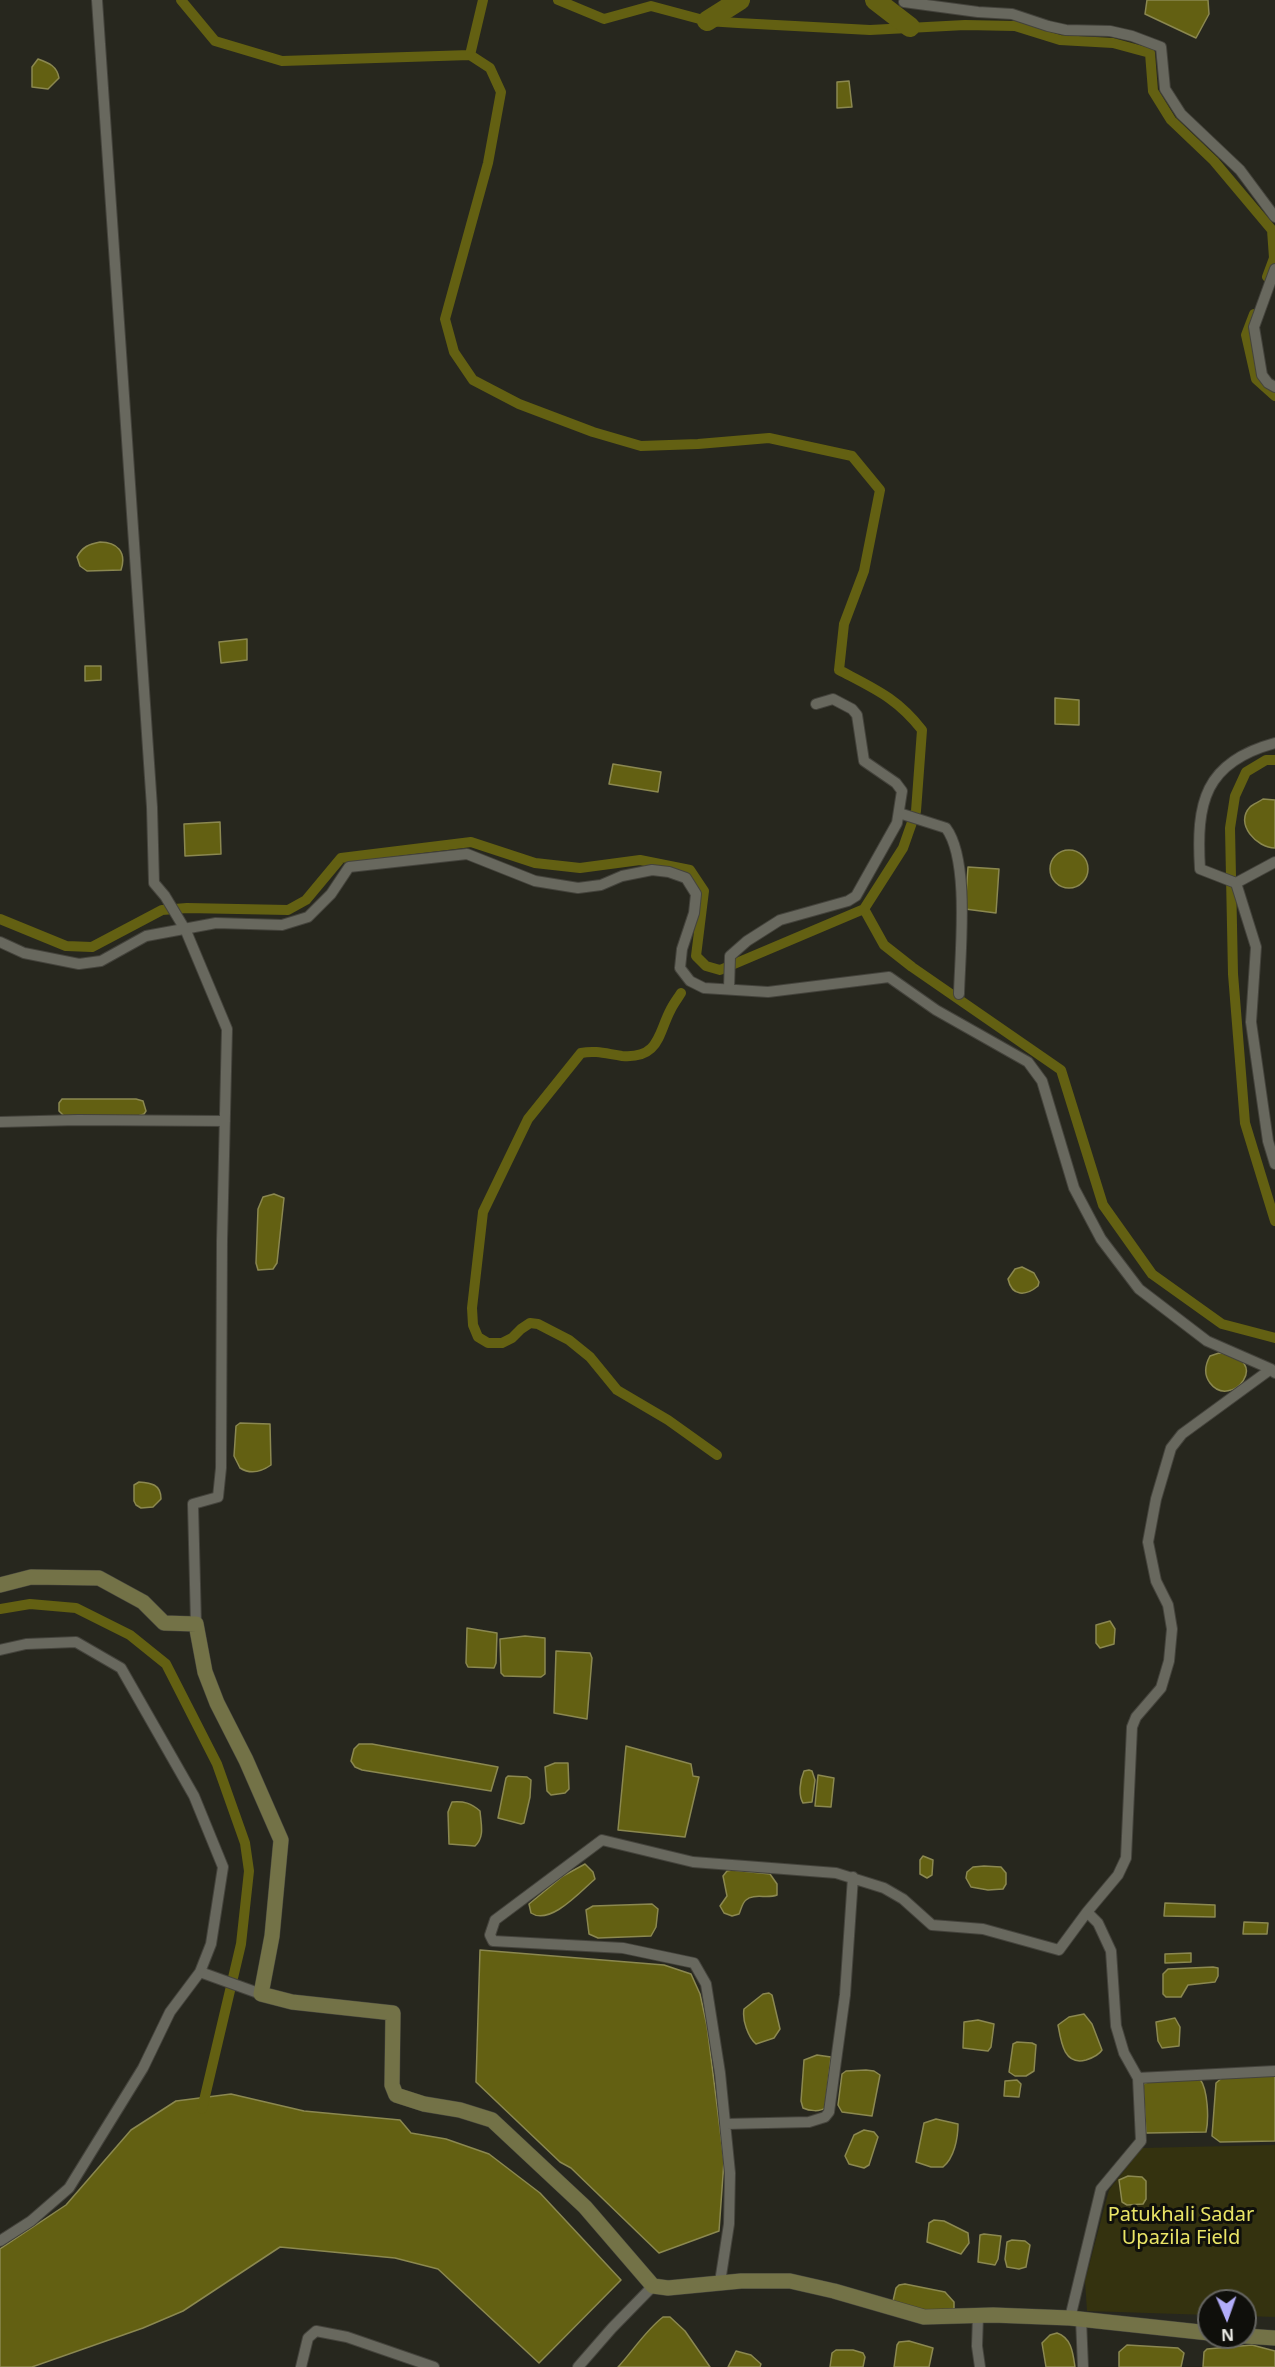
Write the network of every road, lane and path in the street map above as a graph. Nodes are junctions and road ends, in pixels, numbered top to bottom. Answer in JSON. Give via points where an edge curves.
{"nodes":[{"id":1,"x":97,"y":0,"type":"edge"},
{"id":2,"x":904,"y":2,"type":"dead end"},
{"id":3,"x":1275,"y":218,"type":"edge"},
{"id":4,"x":1275,"y":269,"type":"edge"},
{"id":5,"x":1275,"y":387,"type":"edge"},
{"id":6,"x":816,"y":704,"type":"dead end"},
{"id":7,"x":1275,"y":743,"type":"edge"},
{"id":8,"x":899,"y":813,"type":"junction"},
{"id":9,"x":1275,"y":862,"type":"edge"},
{"id":10,"x":1236,"y":883,"type":"junction"},
{"id":11,"x":184,"y":927,"type":"junction"},
{"id":12,"x":0,"y":942,"type":"edge"},
{"id":13,"x":729,"y":989,"type":"junction"},
{"id":14,"x":959,"y":994,"type":"dead end"},
{"id":15,"x":225,"y":1121,"type":"junction"},
{"id":16,"x":0,"y":1122,"type":"edge"},
{"id":17,"x":1275,"y":1164,"type":"edge"},
{"id":18,"x":1273,"y":1371,"type":"edge"},
{"id":19,"x":0,"y":1585,"type":"edge"},
{"id":20,"x":196,"y":1624,"type":"junction"},
{"id":21,"x":0,"y":1650,"type":"edge"},
{"id":22,"x":853,"y":1877,"type":"junction"},
{"id":23,"x":1087,"y":1912,"type":"junction"},
{"id":24,"x":200,"y":1972,"type":"junction"},
{"id":25,"x":261,"y":1994,"type":"junction"},
{"id":26,"x":1275,"y":2071,"type":"edge"},
{"id":27,"x":1138,"y":2078,"type":"junction"},
{"id":28,"x":726,"y":2124,"type":"junction"},
{"id":29,"x":0,"y":2241,"type":"edge"},
{"id":30,"x":720,"y":2282,"type":"junction"},
{"id":31,"x":653,"y":2286,"type":"junction"},
{"id":32,"x":978,"y":2316,"type":"junction"},
{"id":33,"x":1076,"y":2319,"type":"junction"},
{"id":34,"x":1197,"y":2332,"type":"edge"},
{"id":35,"x":1257,"y":2337,"type":"edge"},
{"id":36,"x":1275,"y":2338,"type":"edge"},
{"id":37,"x":301,"y":2367,"type":"edge"},
{"id":38,"x":434,"y":2367,"type":"edge"},
{"id":39,"x":578,"y":2367,"type":"edge"},
{"id":40,"x":980,"y":2367,"type":"edge"},
{"id":41,"x":1083,"y":2367,"type":"edge"}],
"edges":[{"from":1,"to":11,"type":"street","via":[[154,884]]},
{"from":2,"to":3,"type":"street","via":[[1012,14],[1066,30],[1110,31],[1161,47],[1165,89],[1181,114],[1240,170]]},
{"from":4,"to":5,"type":"street","via":[[1254,327],[1262,375]]},
{"from":6,"to":8,"type":"street","via":[[833,699],[857,715],[864,760],[902,791]]},
{"from":7,"to":10,"type":"street","via":[[1241,755],[1210,783],[1203,807],[1200,869]]},
{"from":8,"to":13,"type":"street","via":[[856,896],[780,920],[760,932],[730,956]]},
{"from":8,"to":14,"type":"street","via":[[946,828],[956,848],[961,917]]},
{"from":9,"to":10,"type":"street"},
{"from":10,"to":17,"type":"street","via":[[1256,947],[1251,1022],[1268,1141]]},
{"from":11,"to":12,"type":"street","via":[[146,936],[101,962],[79,964],[24,953]]},
{"from":11,"to":13,"type":"street","via":[[216,923],[282,925],[308,917],[350,867],[466,854],[535,880],[578,888],[652,870],[686,878],[696,894],[680,968],[690,981],[704,988]]},
{"from":11,"to":15,"type":"street","via":[[227,1029]]},
{"from":13,"to":18,"type":"street","via":[[768,992],[889,977],[936,1010],[1028,1062],[1042,1081],[1074,1188],[1101,1239],[1139,1289],[1207,1341]]},
{"from":15,"to":16,"type":"street"},
{"from":15,"to":20,"type":"street","via":[[221,1468],[218,1497],[193,1504]]},
{"from":18,"to":23,"type":"street","via":[[1182,1434],[1171,1448],[1148,1542],[1156,1581],[1168,1605],[1173,1629],[1170,1661],[1161,1688],[1132,1727],[1126,1858],[1118,1875]]},
{"from":19,"to":20,"type":"street","via":[[31,1577],[99,1578],[143,1602],[164,1623]]},
{"from":20,"to":25,"type":"street","via":[[205,1672],[217,1703],[281,1840],[272,1935]]},
{"from":21,"to":24,"type":"street","via":[[26,1644],[76,1642],[122,1668],[194,1796],[223,1867],[211,1944]]},
{"from":22,"to":23,"type":"street","via":[[893,1893],[933,1925],[983,1929],[1059,1950]]},
{"from":22,"to":28,"type":"street","via":[[845,1995],[829,2112],[809,2122]]},
{"from":22,"to":28,"type":"street","via":[[693,1862],[602,1840],[495,1920],[490,1935],[493,1941],[623,1948],[694,1963],[706,1984]]},
{"from":23,"to":27,"type":"street","via":[[1110,1946],[1116,2026],[1124,2053]]},
{"from":24,"to":25,"type":"street"},
{"from":24,"to":29,"type":"street","via":[[170,2012],[143,2068],[69,2188],[32,2221]]},
{"from":25,"to":31,"type":"street","via":[[292,2002],[393,2013],[392,2085],[396,2095],[492,2120],[585,2206]]},
{"from":26,"to":27,"type":"street"},
{"from":27,"to":33,"type":"street","via":[[1142,2141],[1101,2189]]},
{"from":28,"to":30,"type":"street","via":[[729,2224]]},
{"from":30,"to":31,"type":"street"},
{"from":30,"to":32,"type":"street","via":[[790,2281],[924,2317]]},
{"from":31,"to":39,"type":"street"},
{"from":32,"to":33,"type":"street"},
{"from":32,"to":40,"type":"street","via":[[976,2346]]},
{"from":33,"to":34,"type":"street"},
{"from":33,"to":41,"type":"street"},
{"from":35,"to":36,"type":"street"},
{"from":37,"to":38,"type":"street","via":[[308,2338],[316,2331],[347,2337]]}]}
